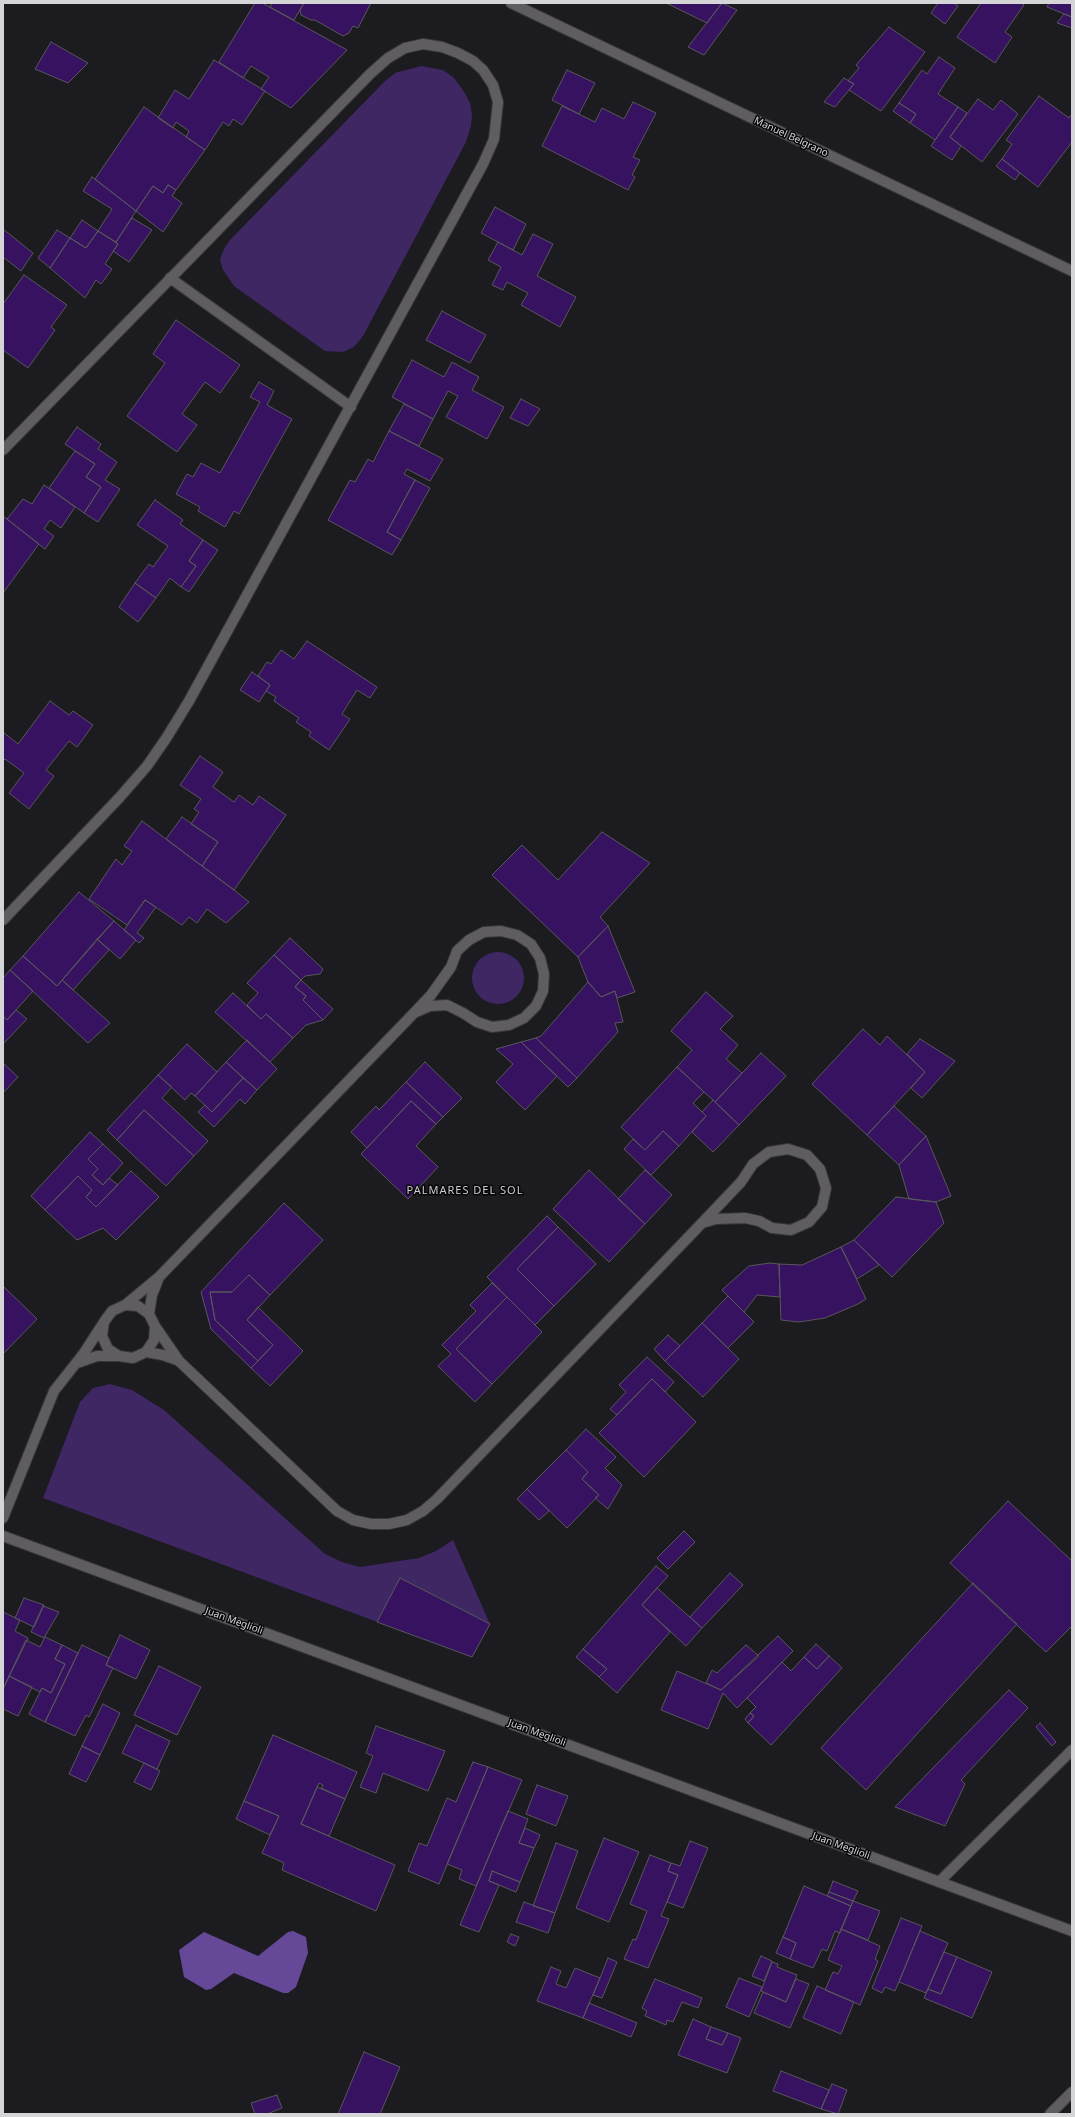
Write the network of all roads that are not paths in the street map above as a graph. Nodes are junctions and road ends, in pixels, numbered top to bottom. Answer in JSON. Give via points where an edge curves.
{"nodes":[{"id":1,"x":511,"y":3,"type":"edge"},
{"id":2,"x":1072,"y":271,"type":"edge"},
{"id":3,"x":170,"y":278,"type":"junction"},
{"id":4,"x":351,"y":407,"type":"junction"},
{"id":5,"x":3,"y":450,"type":"edge"},
{"id":6,"x":3,"y":920,"type":"edge"},
{"id":7,"x":414,"y":1013,"type":"junction"},
{"id":8,"x":702,"y":1223,"type":"junction"},
{"id":9,"x":160,"y":1276,"type":"junction"},
{"id":10,"x":125,"y":1305,"type":"junction"},
{"id":11,"x":149,"y":1314,"type":"junction"},
{"id":12,"x":104,"y":1322,"type":"junction"},
{"id":13,"x":155,"y":1326,"type":"junction"},
{"id":14,"x":146,"y":1352,"type":"junction"},
{"id":15,"x":119,"y":1356,"type":"junction"},
{"id":16,"x":179,"y":1361,"type":"junction"},
{"id":17,"x":77,"y":1363,"type":"junction"},
{"id":18,"x":3,"y":1518,"type":"edge"},
{"id":19,"x":3,"y":1536,"type":"edge"},
{"id":20,"x":1072,"y":1750,"type":"edge"},
{"id":21,"x":939,"y":1882,"type":"junction"},
{"id":22,"x":1072,"y":1931,"type":"edge"},
{"id":23,"x":1072,"y":2092,"type":"edge"},
{"id":24,"x":1050,"y":2114,"type":"edge"}],
"edges":[{"from":1,"to":2,"type":"street","name":"Manuel Belgrano"},
{"from":3,"to":4,"type":"street"},
{"from":3,"to":4,"type":"street","via":[[388,58],[405,48],[423,44],[442,47],[473,61],[493,85],[498,102],[494,139],[483,164]]},
{"from":3,"to":5,"type":"street"},
{"from":4,"to":6,"type":"street","via":[[167,737],[147,766],[119,798]]},
{"from":7,"to":7,"type":"street","via":[[430,1006],[447,1005],[477,1022],[492,1027],[509,1025],[524,1018],[536,1006],[543,991],[544,974],[540,958],[531,944],[516,935],[501,931],[484,932],[469,940],[457,951],[450,967],[431,995]]},
{"from":7,"to":9,"type":"street"},
{"from":8,"to":8,"type":"street","via":[[741,1182],[753,1164],[769,1152],[788,1149],[807,1155],[820,1169],[826,1188],[822,1207],[809,1222],[791,1230],[772,1228],[759,1221],[745,1218],[716,1218]]},
{"from":8,"to":16,"type":"street","via":[[437,1499],[407,1520],[371,1524],[353,1520],[337,1511]]},
{"from":9,"to":10,"type":"street"},
{"from":9,"to":11,"type":"street","via":[[152,1295]]},
{"from":10,"to":11,"type":"street","via":[[138,1306]]},
{"from":10,"to":12,"type":"street","via":[[112,1311]]},
{"from":11,"to":13,"type":"street"},
{"from":12,"to":15,"type":"street","via":[[102,1336],[108,1349]]},
{"from":12,"to":17,"type":"street"},
{"from":13,"to":14,"type":"street","via":[[154,1340]]},
{"from":13,"to":16,"type":"street"},
{"from":14,"to":15,"type":"street","via":[[133,1358]]},
{"from":14,"to":16,"type":"street","via":[[163,1354]]},
{"from":15,"to":17,"type":"street","via":[[97,1356]]},
{"from":17,"to":18,"type":"street","via":[[62,1380],[47,1404]]},
{"from":19,"to":21,"type":"street","name":"Juan Meglioli"},
{"from":20,"to":21,"type":"street"},
{"from":21,"to":22,"type":"street","name":"Juan Meglioli"},
{"from":23,"to":24,"type":"street"}]}
